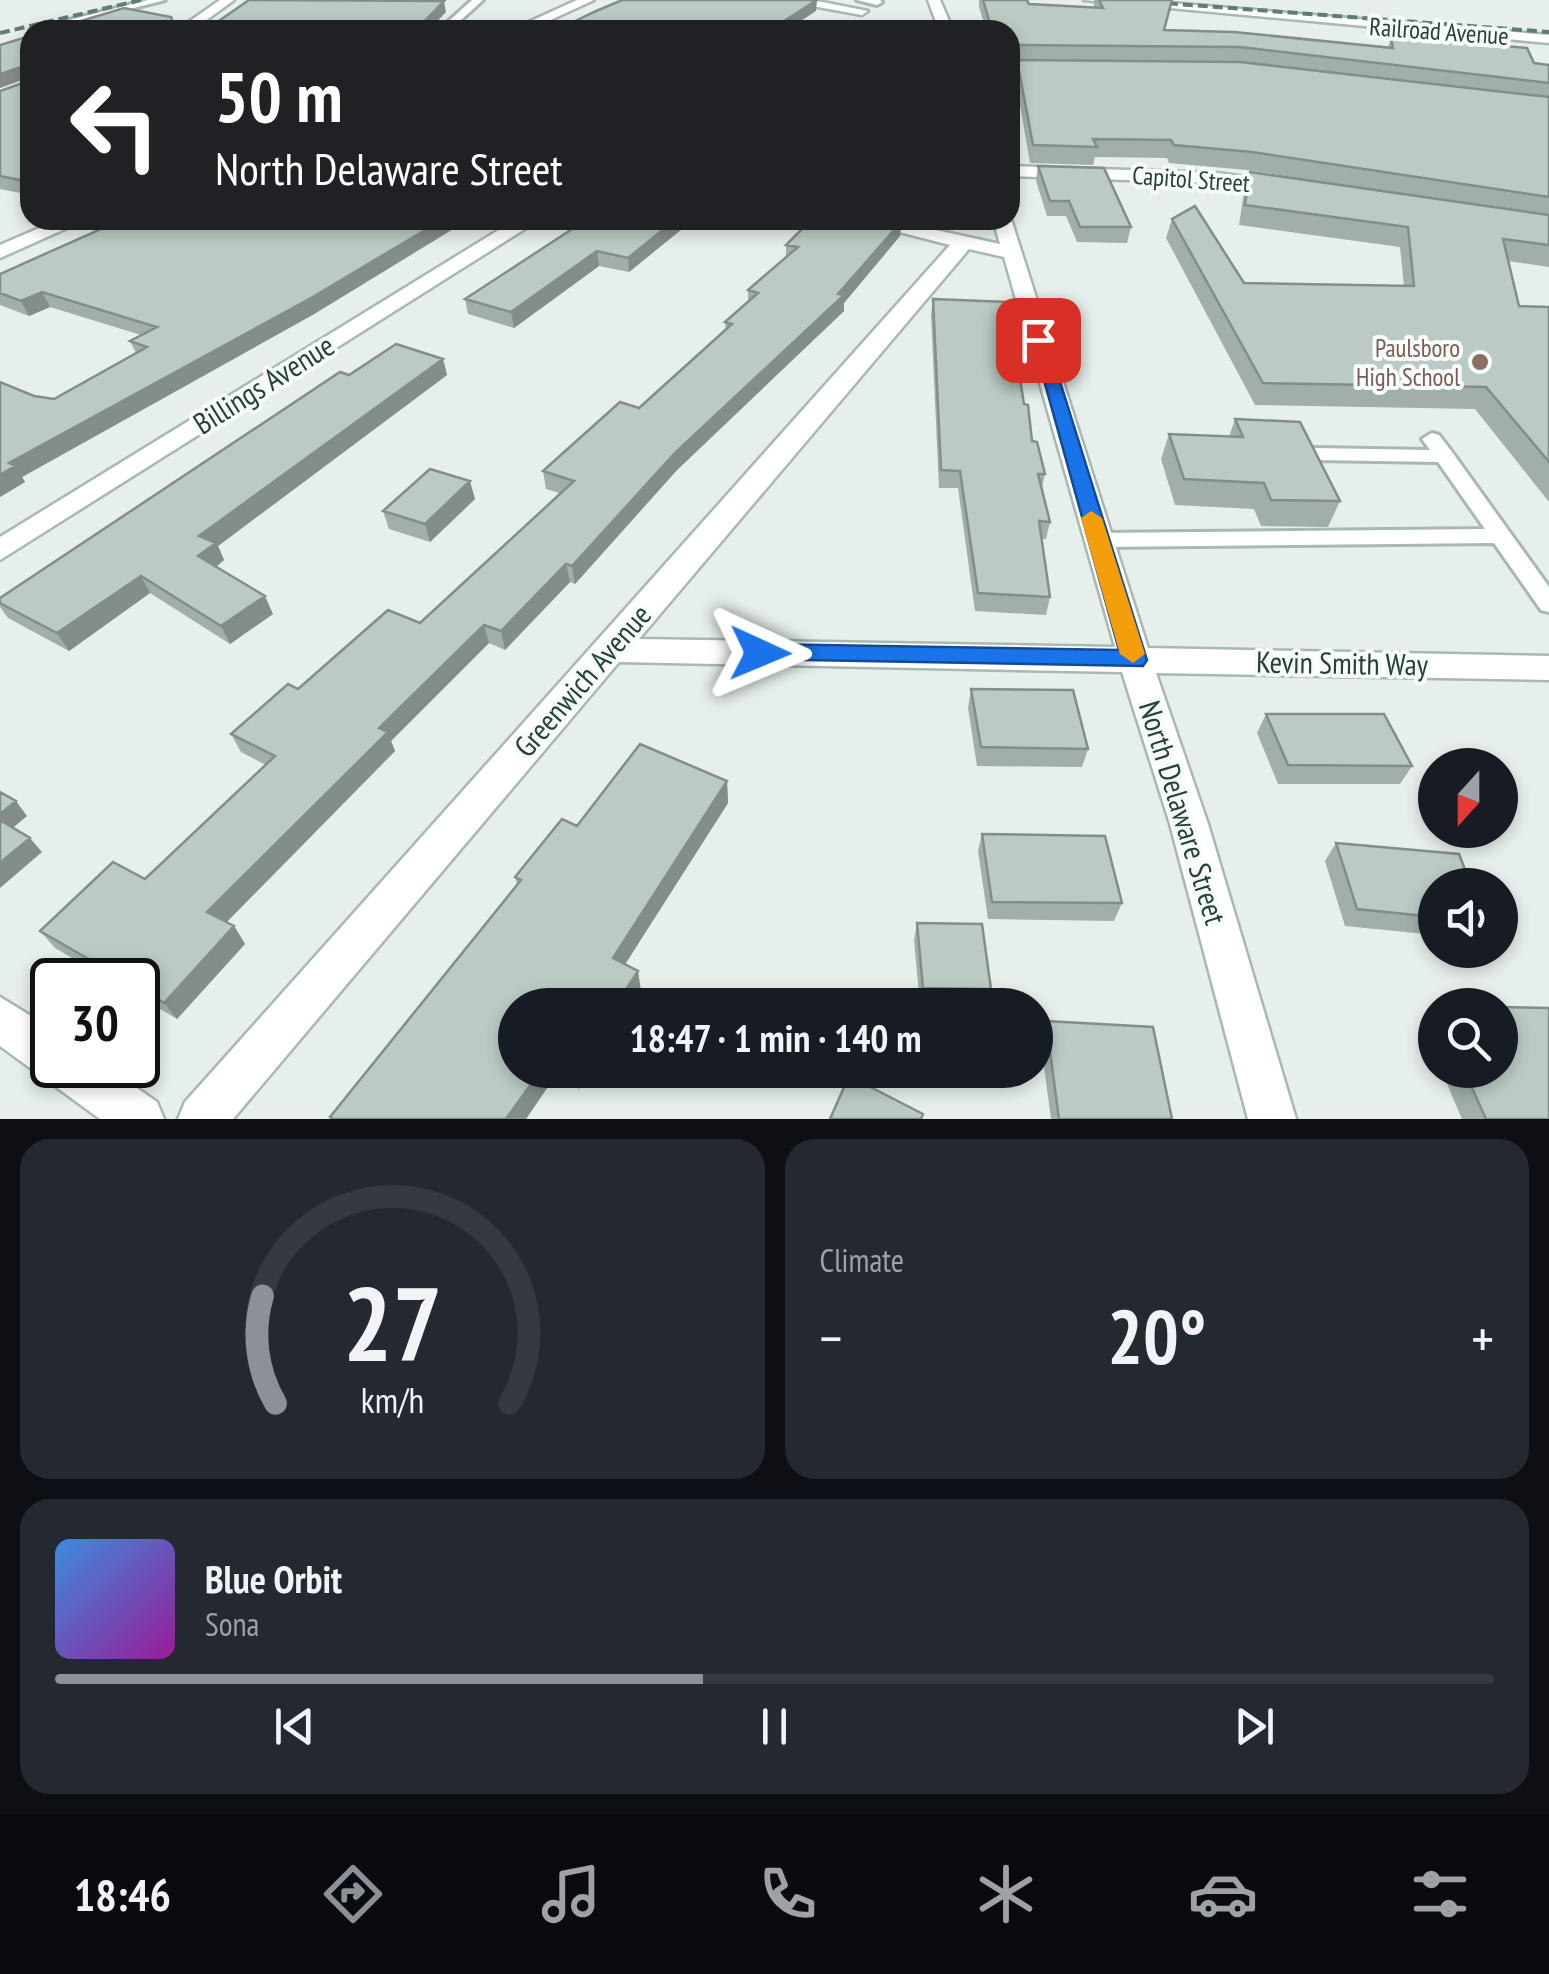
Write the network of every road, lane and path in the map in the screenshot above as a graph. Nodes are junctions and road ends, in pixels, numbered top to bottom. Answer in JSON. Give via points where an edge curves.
{"nodes":[{"id":1,"x":160,"y":0,"type":"edge"},
{"id":2,"x":228,"y":0,"type":"edge"},
{"id":3,"x":478,"y":0,"type":"edge"},
{"id":4,"x":588,"y":0,"type":"edge"},
{"id":5,"x":785,"y":0,"type":"edge"},
{"id":6,"x":1090,"y":0,"type":"edge"},
{"id":7,"x":870,"y":3,"type":"edge"},
{"id":8,"x":82,"y":20,"type":"edge"},
{"id":9,"x":199,"y":20,"type":"edge"},
{"id":10,"x":455,"y":20,"type":"edge"},
{"id":11,"x":541,"y":20,"type":"edge"},
{"id":12,"x":847,"y":20,"type":"dead end"},
{"id":13,"x":1549,"y":39,"type":"edge"},
{"id":14,"x":1020,"y":68,"type":"edge"},
{"id":15,"x":1084,"y":68,"type":"edge"},
{"id":16,"x":1020,"y":171,"type":"edge"},
{"id":17,"x":1314,"y":192,"type":"edge"},
{"id":18,"x":52,"y":230,"type":"edge"},
{"id":19,"x":512,"y":230,"type":"edge"},
{"id":20,"x":909,"y":230,"type":"edge"},
{"id":21,"x":1006,"y":230,"type":"edge"},
{"id":22,"x":964,"y":242,"type":"junction"},
{"id":23,"x":0,"y":252,"type":"edge"},
{"id":24,"x":1014,"y":253,"type":"junction"},
{"id":25,"x":1314,"y":454,"type":"edge"},
{"id":26,"x":1500,"y":536,"type":"junction"},
{"id":27,"x":1098,"y":540,"type":"junction"},
{"id":28,"x":0,"y":550,"type":"edge"},
{"id":29,"x":1549,"y":604,"type":"edge"},
{"id":30,"x":610,"y":650,"type":"junction"},
{"id":31,"x":1134,"y":660,"type":"junction"},
{"id":32,"x":1549,"y":668,"type":"edge"},
{"id":33,"x":0,"y":1019,"type":"edge"},
{"id":34,"x":30,"y":1040,"type":"edge"},
{"id":35,"x":97,"y":1088,"type":"edge"},
{"id":36,"x":140,"y":1119,"type":"edge"},
{"id":37,"x":202,"y":1119,"type":"edge"},
{"id":38,"x":1272,"y":1119,"type":"edge"}],
"edges":[{"from":1,"to":8,"type":"lane"},
{"from":2,"to":9,"type":"street"},
{"from":3,"to":10,"type":"lane"},
{"from":4,"to":11,"type":"street"},
{"from":5,"to":7,"type":"street"},
{"from":6,"to":13,"type":"street","name":"Railroad Avenue"},
{"from":7,"to":12,"type":"street"},
{"from":14,"to":15,"type":"street"},
{"from":16,"to":17,"type":"street","name":"Capitol Street","via":[[1216,178]]},
{"from":18,"to":23,"type":"street"},
{"from":19,"to":28,"type":"street","name":"Billings Avenue"},
{"from":20,"to":22,"type":"street"},
{"from":21,"to":24,"type":"street","name":"North Delaware Street"},
{"from":22,"to":24,"type":"street"},
{"from":22,"to":30,"type":"street","name":"Greenwich Avenue"},
{"from":24,"to":27,"type":"street","name":"North Delaware Street"},
{"from":25,"to":26,"type":"lane","via":[[1438,447]]},
{"from":26,"to":27,"type":"lane"},
{"from":26,"to":29,"type":"lane"},
{"from":27,"to":31,"type":"street","name":"North Delaware Street"},
{"from":30,"to":31,"type":"street","name":"Kevin Smith Way"},
{"from":30,"to":37,"type":"street","name":"Greenwich Avenue"},
{"from":31,"to":32,"type":"street","name":"Kevin Smith Way"},
{"from":31,"to":38,"type":"street","name":"North Delaware Street","via":[[1189,824]]},
{"from":33,"to":34,"type":"street"},
{"from":35,"to":36,"type":"street"}]}
